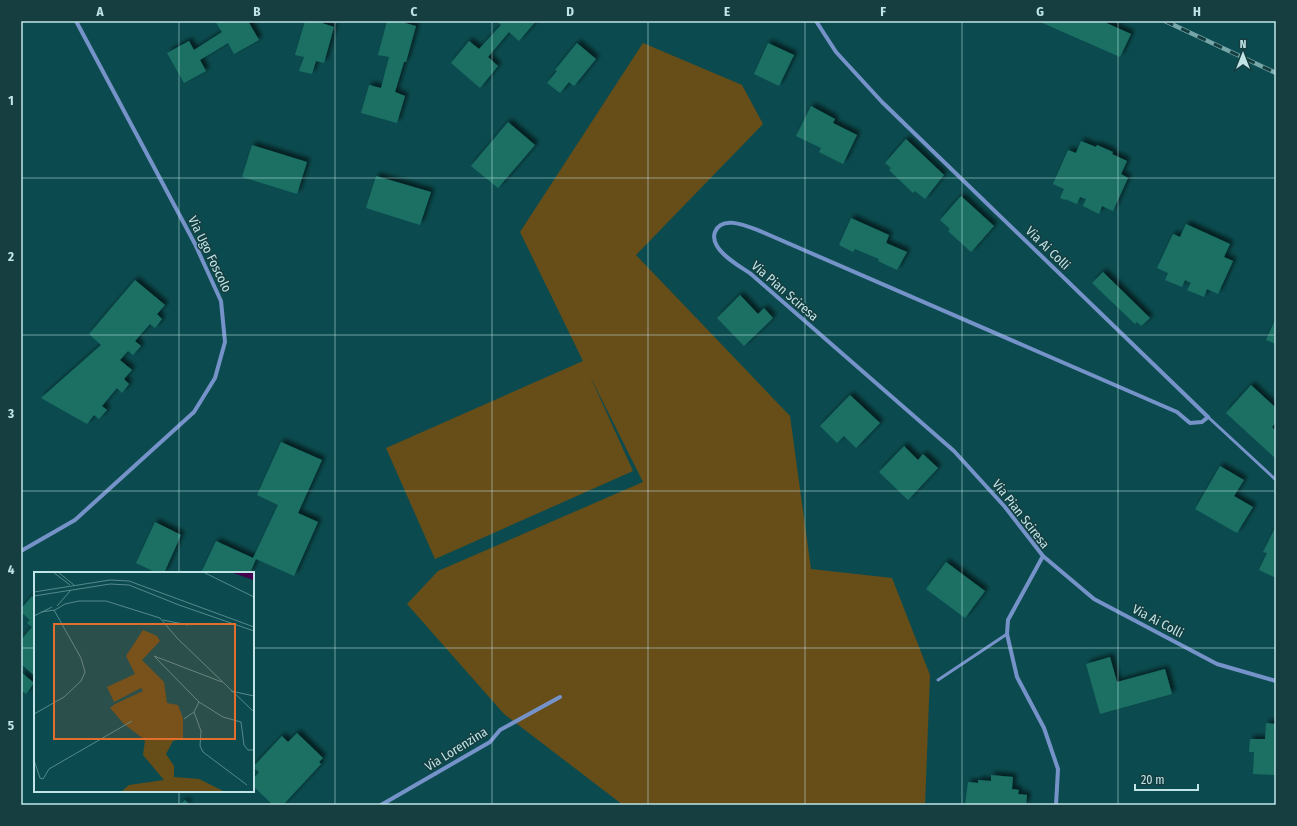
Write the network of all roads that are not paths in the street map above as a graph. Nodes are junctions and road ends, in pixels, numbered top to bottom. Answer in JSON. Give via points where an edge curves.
{"nodes":[{"id":1,"x":76,"y":21,"type":"edge"},
{"id":2,"x":816,"y":21,"type":"edge"},
{"id":3,"x":1208,"y":417,"type":"junction"},
{"id":4,"x":1276,"y":479,"type":"edge"},
{"id":5,"x":21,"y":551,"type":"edge"},
{"id":6,"x":1043,"y":556,"type":"junction"},
{"id":7,"x":1007,"y":634,"type":"junction"},
{"id":8,"x":938,"y":680,"type":"dead end"},
{"id":9,"x":1276,"y":680,"type":"edge"},
{"id":10,"x":560,"y":697,"type":"dead end"},
{"id":11,"x":381,"y":805,"type":"edge"},
{"id":12,"x":1056,"y":805,"type":"edge"}],
"edges":[{"from":1,"to":5,"type":"street","name":"Via Ugo Foscolo","via":[[198,251],[221,301],[225,342],[215,378],[194,412],[75,520]]},
{"from":2,"to":3,"type":"street","name":"Via Ai Colli","via":[[836,52],[882,102]]},
{"from":3,"to":4,"type":"lane","name":"Via Ai Colli"},
{"from":3,"to":6,"type":"street","name":"Via Pian Sciresa","via":[[1202,422],[1190,423],[1177,412],[760,231],[738,223],[725,223],[716,229],[714,238],[723,254],[751,274],[954,451],[1005,507]]},
{"from":6,"to":7,"type":"street","name":"Via Pian Sciresa","via":[[1008,620]]},
{"from":6,"to":9,"type":"street","name":"Via Ai Colli","via":[[1094,599],[1217,664]]},
{"from":7,"to":8,"type":"lane"},
{"from":7,"to":12,"type":"street","name":"Via Pian Sciresa","via":[[1017,677],[1044,728],[1058,769]]},
{"from":10,"to":11,"type":"street","name":"Via Lorenzina","via":[[500,730],[490,742]]}]}
